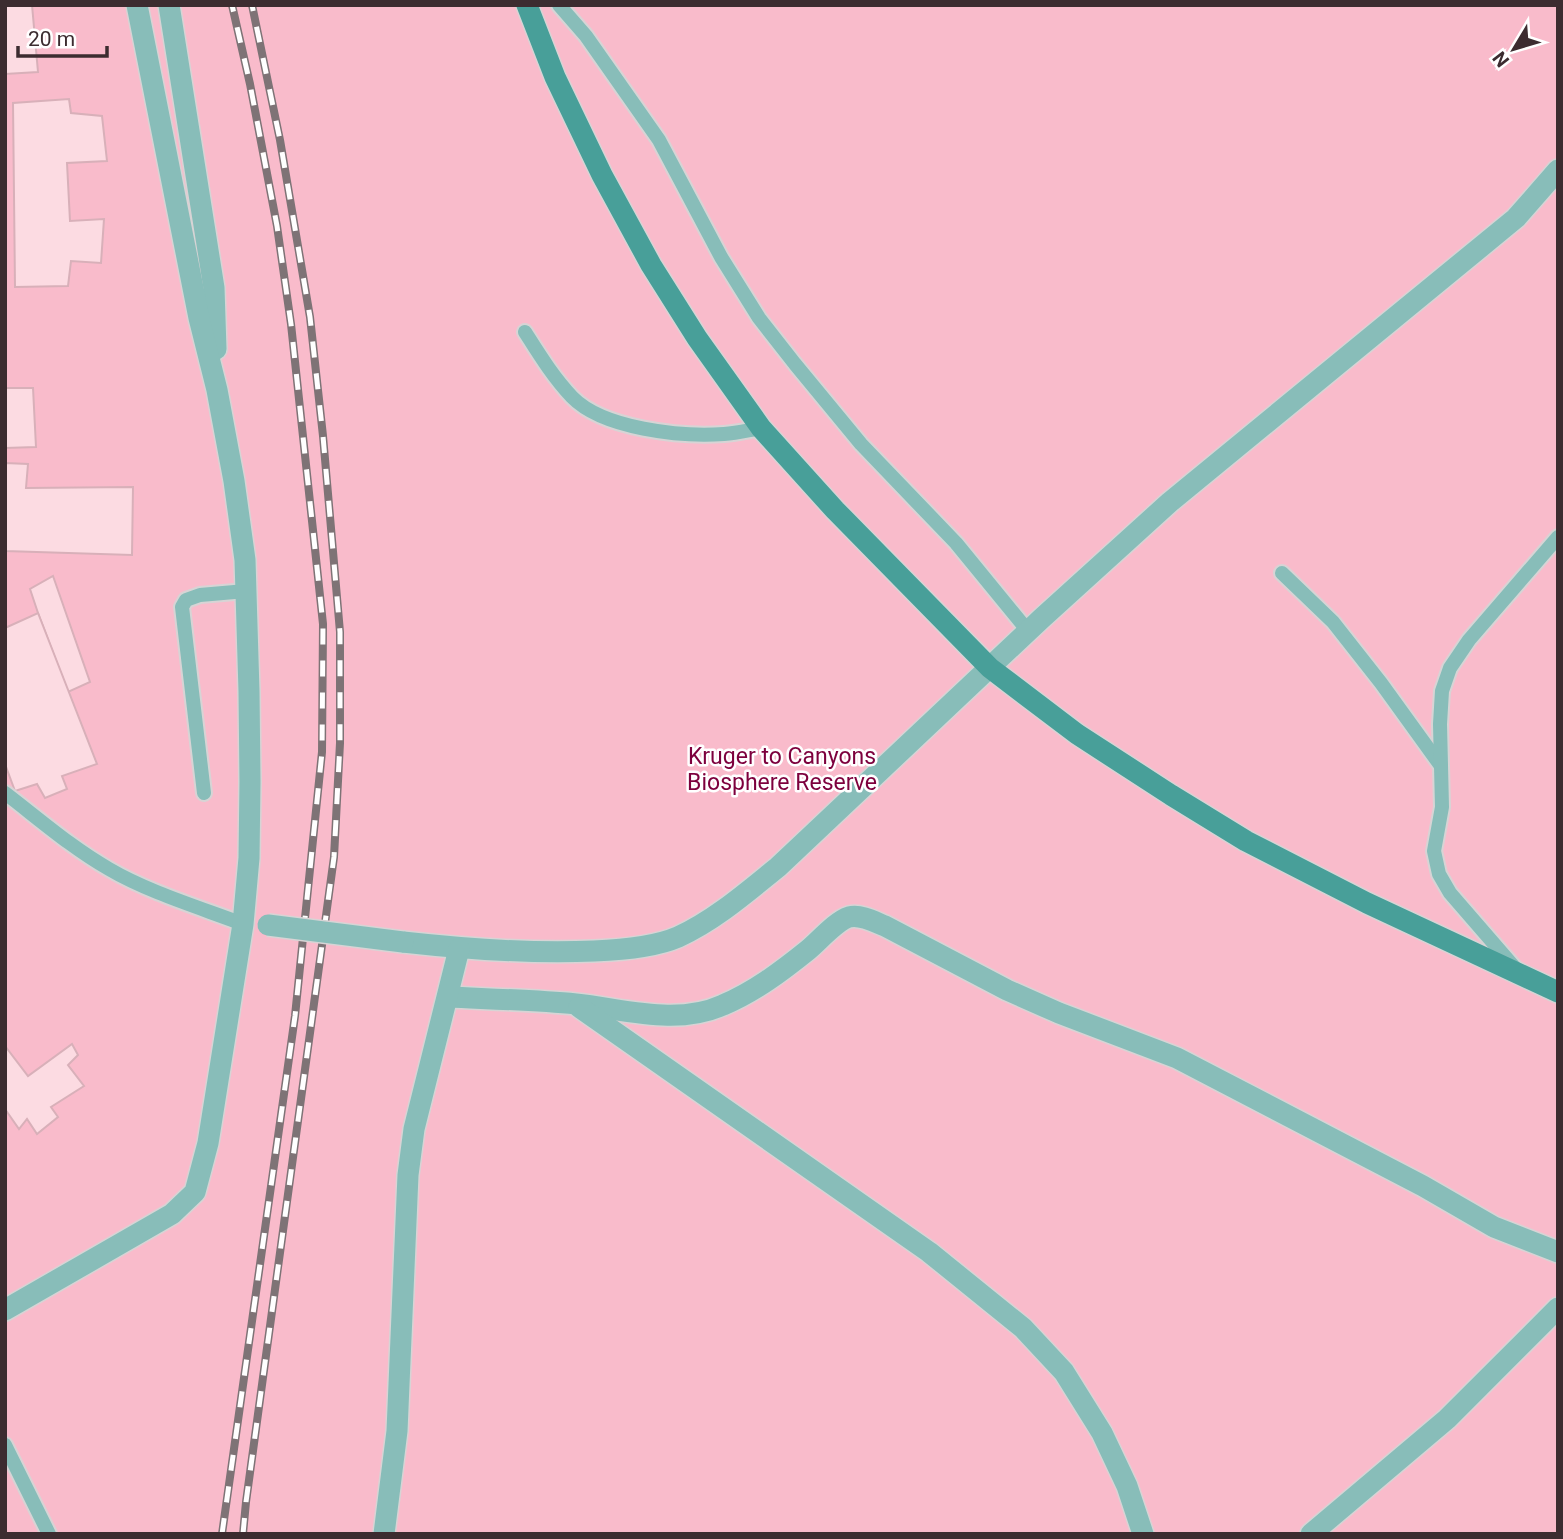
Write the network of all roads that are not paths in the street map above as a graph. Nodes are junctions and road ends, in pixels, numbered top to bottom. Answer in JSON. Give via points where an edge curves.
{"nodes":[{"id":1,"x":136,"y":5,"type":"edge"},
{"id":2,"x":169,"y":5,"type":"edge"},
{"id":3,"x":527,"y":5,"type":"edge"},
{"id":4,"x":559,"y":5,"type":"edge"},
{"id":5,"x":1558,"y":170,"type":"edge"},
{"id":6,"x":525,"y":331,"type":"dead end"},
{"id":7,"x":217,"y":390,"type":"junction"},
{"id":8,"x":761,"y":428,"type":"junction"},
{"id":9,"x":1558,"y":537,"type":"edge"},
{"id":10,"x":1282,"y":573,"type":"dead end"},
{"id":11,"x":246,"y":591,"type":"junction"},
{"id":12,"x":1028,"y":631,"type":"junction"},
{"id":13,"x":990,"y":668,"type":"junction"},
{"id":14,"x":1441,"y":766,"type":"junction"},
{"id":15,"x":5,"y":793,"type":"edge"},
{"id":16,"x":204,"y":793,"type":"dead end"},
{"id":17,"x":243,"y":924,"type":"junction"},
{"id":18,"x":459,"y":949,"type":"junction"},
{"id":19,"x":1521,"y":975,"type":"junction"},
{"id":20,"x":1558,"y":992,"type":"edge"},
{"id":21,"x":448,"y":997,"type":"junction"},
{"id":22,"x":575,"y":1004,"type":"junction"},
{"id":23,"x":1558,"y":1252,"type":"edge"},
{"id":24,"x":1558,"y":1308,"type":"edge"},
{"id":25,"x":5,"y":1310,"type":"edge"},
{"id":26,"x":5,"y":1445,"type":"edge"},
{"id":27,"x":49,"y":1534,"type":"edge"},
{"id":28,"x":384,"y":1534,"type":"edge"},
{"id":29,"x":1143,"y":1534,"type":"edge"},
{"id":30,"x":1311,"y":1534,"type":"edge"}],
"edges":[{"from":1,"to":7,"type":"street"},
{"from":2,"to":7,"type":"street","via":[[214,288]]},
{"from":3,"to":8,"type":"street","via":[[555,77],[651,265]]},
{"from":4,"to":12,"type":"lane","via":[[659,141],[759,318]]},
{"from":5,"to":12,"type":"street","via":[[1516,218],[1170,502]]},
{"from":6,"to":8,"type":"lane","via":[[573,399],[598,415],[676,434]]},
{"from":7,"to":11,"type":"street","via":[[234,481]]},
{"from":8,"to":13,"type":"street"},
{"from":9,"to":14,"type":"lane","via":[[1450,668],[1442,691]]},
{"from":10,"to":14,"type":"lane","via":[[1333,622]]},
{"from":11,"to":16,"type":"lane","via":[[201,595],[186,600],[182,607]]},
{"from":11,"to":17,"type":"street","via":[[250,782]]},
{"from":12,"to":13,"type":"street"},
{"from":13,"to":18,"type":"street","via":[[778,867],[732,904],[676,938],[616,950]]},
{"from":13,"to":19,"type":"street","via":[[1077,734],[1246,841]]},
{"from":14,"to":19,"type":"lane","via":[[1442,807],[1434,851],[1439,874]]},
{"from":15,"to":17,"type":"lane","via":[[110,870]]},
{"from":17,"to":18,"type":"street","bridge":true},
{"from":17,"to":25,"type":"street","via":[[208,1143],[195,1192],[172,1214]]},
{"from":18,"to":21,"type":"street"},
{"from":19,"to":20,"type":"street"},
{"from":21,"to":22,"type":"street"},
{"from":21,"to":28,"type":"street","via":[[414,1129],[408,1175],[397,1431]]},
{"from":22,"to":23,"type":"street","via":[[678,1016],[701,1013],[756,989],[839,922],[866,918],[1007,990],[1177,1058],[1494,1227]]},
{"from":22,"to":29,"type":"street","via":[[929,1252],[1023,1328],[1064,1372],[1102,1433]]},
{"from":24,"to":30,"type":"street","via":[[1447,1419]]},
{"from":26,"to":27,"type":"lane"}]}
